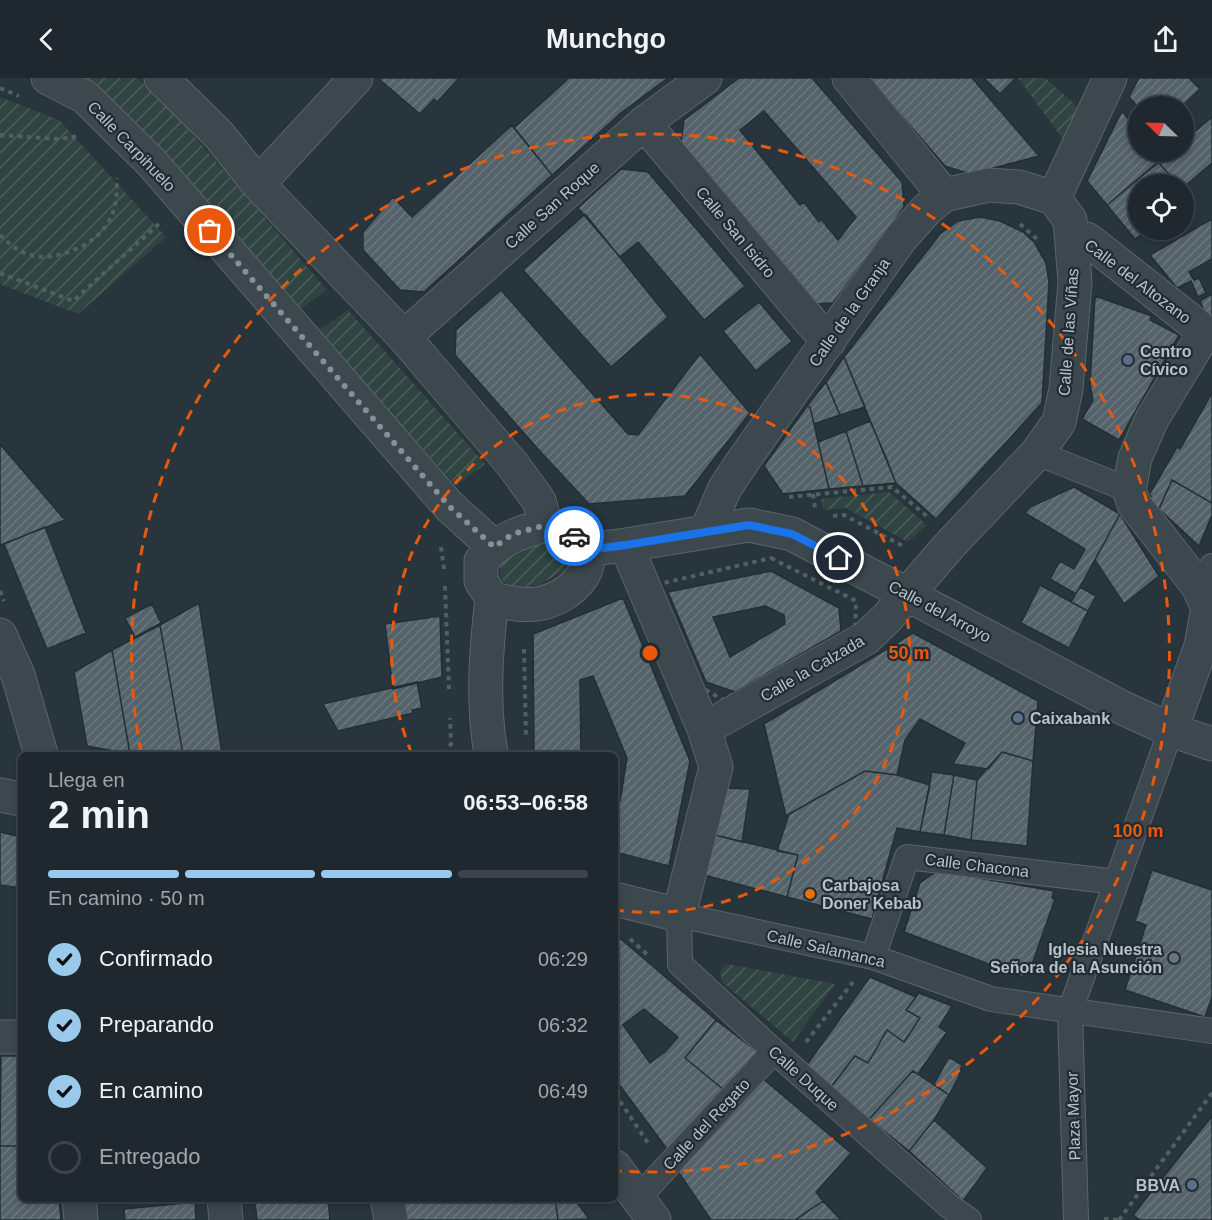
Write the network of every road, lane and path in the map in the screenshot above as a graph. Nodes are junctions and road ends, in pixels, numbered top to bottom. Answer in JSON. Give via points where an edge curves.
{"nodes":[{"id":1,"x":48,"y":78,"type":"edge"},
{"id":2,"x":161,"y":78,"type":"edge"},
{"id":3,"x":356,"y":78,"type":"edge"},
{"id":4,"x":705,"y":78,"type":"edge"},
{"id":5,"x":849,"y":78,"type":"edge"},
{"id":6,"x":1110,"y":78,"type":"edge"},
{"id":7,"x":0,"y":88,"type":"edge"},
{"id":8,"x":22,"y":97,"type":"dead end"},
{"id":9,"x":644,"y":123,"type":"junction"},
{"id":10,"x":78,"y":129,"type":"dead end"},
{"id":11,"x":0,"y":135,"type":"edge"},
{"id":12,"x":118,"y":170,"type":"dead end"},
{"id":13,"x":258,"y":184,"type":"junction"},
{"id":14,"x":944,"y":195,"type":"junction"},
{"id":15,"x":1054,"y":198,"type":"junction"},
{"id":16,"x":163,"y":221,"type":"dead end"},
{"id":17,"x":1016,"y":222,"type":"dead end"},
{"id":18,"x":0,"y":235,"type":"edge"},
{"id":19,"x":1057,"y":242,"type":"junction"},
{"id":20,"x":0,"y":273,"type":"edge"},
{"id":21,"x":1209,"y":334,"type":"edge"},
{"id":22,"x":404,"y":337,"type":"junction"},
{"id":23,"x":829,"y":341,"type":"junction"},
{"id":24,"x":1059,"y":422,"type":"joint"},
{"id":25,"x":1037,"y":453,"type":"junction"},
{"id":26,"x":1129,"y":490,"type":"junction"},
{"id":27,"x":813,"y":494,"type":"junction"},
{"id":28,"x":780,"y":498,"type":"dead end"},
{"id":29,"x":816,"y":516,"type":"dead end"},
{"id":30,"x":825,"y":516,"type":"dead end"},
{"id":31,"x":546,"y":525,"type":"junction"},
{"id":32,"x":936,"y":525,"type":"dead end"},
{"id":33,"x":706,"y":532,"type":"junction"},
{"id":34,"x":438,"y":542,"type":"dead end"},
{"id":35,"x":626,"y":545,"type":"junction"},
{"id":36,"x":494,"y":547,"type":"junction"},
{"id":37,"x":586,"y":550,"type":"junction"},
{"id":38,"x":911,"y":550,"type":"dead end"},
{"id":39,"x":444,"y":573,"type":"dead end"},
{"id":40,"x":1205,"y":576,"type":"edge"},
{"id":41,"x":445,"y":584,"type":"dead end"},
{"id":42,"x":659,"y":584,"type":"dead end"},
{"id":43,"x":907,"y":594,"type":"junction"},
{"id":44,"x":492,"y":598,"type":"junction"},
{"id":45,"x":0,"y":634,"type":"edge"},
{"id":46,"x":524,"y":647,"type":"dead end"},
{"id":47,"x":449,"y":691,"type":"dead end"},
{"id":48,"x":723,"y":700,"type":"dead end"},
{"id":49,"x":449,"y":712,"type":"dead end"},
{"id":50,"x":704,"y":729,"type":"junction"},
{"id":51,"x":1171,"y":730,"type":"junction"},
{"id":52,"x":526,"y":744,"type":"dead end"},
{"id":53,"x":1212,"y":744,"type":"edge"},
{"id":54,"x":485,"y":747,"type":"edge"},
{"id":55,"x":40,"y":752,"type":"edge"},
{"id":56,"x":446,"y":752,"type":"edge"},
{"id":57,"x":0,"y":795,"type":"edge"},
{"id":58,"x":18,"y":798,"type":"edge"},
{"id":59,"x":1116,"y":882,"type":"junction"},
{"id":60,"x":618,"y":900,"type":"edge"},
{"id":61,"x":679,"y":915,"type":"junction"},
{"id":62,"x":873,"y":957,"type":"junction"},
{"id":63,"x":847,"y":977,"type":"dead end"},
{"id":64,"x":1070,"y":1011,"type":"junction"},
{"id":65,"x":1212,"y":1031,"type":"edge"},
{"id":66,"x":0,"y":1037,"type":"edge"},
{"id":67,"x":18,"y":1037,"type":"edge"},
{"id":68,"x":782,"y":1058,"type":"junction"},
{"id":69,"x":1212,"y":1093,"type":"edge"},
{"id":70,"x":618,"y":1099,"type":"edge"},
{"id":71,"x":665,"y":1168,"type":"junction"},
{"id":72,"x":618,"y":1171,"type":"edge"},
{"id":73,"x":79,"y":1202,"type":"edge"},
{"id":74,"x":224,"y":1202,"type":"edge"},
{"id":75,"x":388,"y":1202,"type":"edge"},
{"id":76,"x":646,"y":1209,"type":"edge"},
{"id":77,"x":81,"y":1220,"type":"edge"},
{"id":78,"x":226,"y":1220,"type":"edge"},
{"id":79,"x":391,"y":1220,"type":"edge"},
{"id":80,"x":969,"y":1220,"type":"edge"},
{"id":81,"x":1076,"y":1220,"type":"edge"},
{"id":82,"x":1119,"y":1220,"type":"edge"}],
"edges":[{"from":1,"to":36,"type":"street","name":"Calle Carpihuelo","via":[[85,97],[152,163],[449,506]]},
{"from":2,"to":13,"type":"street","via":[[219,135]]},
{"from":3,"to":13,"type":"street"},
{"from":4,"to":9,"type":"street","name":"Calle San Roque"},
{"from":5,"to":14,"type":"street"},
{"from":6,"to":15,"type":"street"},
{"from":7,"to":8,"type":"path"},
{"from":9,"to":22,"type":"street","name":"Calle San Roque"},
{"from":9,"to":23,"type":"street","name":"Calle San Isidro"},
{"from":10,"to":11,"type":"path","via":[[84,136],[59,139]]},
{"from":12,"to":18,"type":"path","via":[[111,218],[101,233],[85,244],[52,258],[19,251]]},
{"from":13,"to":22,"type":"street"},
{"from":14,"to":15,"type":"street","name":"Calle de la Granja","via":[[988,185],[1019,187]]},
{"from":14,"to":23,"type":"street","name":"Calle de la Granja","via":[[901,238]]},
{"from":15,"to":19,"type":"street","name":"Calle de las Viñas","via":[[1070,220]]},
{"from":16,"to":20,"type":"path","via":[[73,301]]},
{"from":17,"to":19,"type":"path","via":[[1037,238]]},
{"from":19,"to":21,"type":"street","name":"Calle del Altozano","via":[[1087,239]]},
{"from":19,"to":24,"type":"street","name":"Calle de las Viñas","via":[[1075,282],[1066,389]]},
{"from":21,"to":26,"type":"street","name":"Calle del Altozano","via":[[1152,418],[1135,458]]},
{"from":22,"to":31,"type":"street","via":[[513,465],[539,501]]},
{"from":23,"to":33,"type":"street","name":"Calle de la Granja","via":[[725,488]]},
{"from":24,"to":25,"type":"street","name":"Calle la Calzada"},
{"from":25,"to":26,"type":"street"},
{"from":25,"to":43,"type":"street","name":"Calle la Calzada"},
{"from":26,"to":40,"type":"street","via":[[1134,504]]},
{"from":27,"to":28,"type":"path"},
{"from":27,"to":29,"type":"path"},
{"from":27,"to":32,"type":"path","via":[[892,487]]},
{"from":30,"to":38,"type":"path","via":[[844,515]]},
{"from":31,"to":36,"type":"street","via":[[513,534]]},
{"from":31,"to":37,"type":"street","via":[[572,535]]},
{"from":33,"to":35,"type":"street","name":"Calle del Arroyo"},
{"from":33,"to":43,"type":"street","name":"Calle del Arroyo","via":[[749,525],[792,534]]},
{"from":34,"to":39,"type":"path","via":[[443,551]]},
{"from":35,"to":37,"type":"street","name":"Calle del Arroyo"},
{"from":35,"to":50,"type":"street"},
{"from":36,"to":44,"type":"street","via":[[481,561],[481,580]]},
{"from":37,"to":44,"type":"street","via":[[588,565],[582,579],[563,594],[540,604],[516,605]]},
{"from":40,"to":51,"type":"street","via":[[1208,608],[1201,646]]},
{"from":41,"to":47,"type":"path"},
{"from":42,"to":48,"type":"path","via":[[771,558],[856,602],[855,627]]},
{"from":43,"to":50,"type":"street","name":"Calle la Calzada","via":[[866,638]]},
{"from":43,"to":51,"type":"street","name":"Calle del Arroyo"},
{"from":44,"to":54,"type":"street","via":[[485,657]]},
{"from":45,"to":55,"type":"street","via":[[18,675]]},
{"from":46,"to":52,"type":"path"},
{"from":49,"to":56,"type":"path","via":[[450,744]]},
{"from":50,"to":61,"type":"street","via":[[716,767]]},
{"from":51,"to":53,"type":"street","name":"Calle del Arroyo"},
{"from":51,"to":59,"type":"street"},
{"from":57,"to":58,"type":"street"},
{"from":59,"to":62,"type":"street","name":"Calle Chacona","via":[[908,857]]},
{"from":59,"to":64,"type":"street"},
{"from":60,"to":61,"type":"street","name":"Calle Salamanca"},
{"from":61,"to":62,"type":"street","name":"Calle Salamanca"},
{"from":61,"to":68,"type":"street","name":"Calle Duque","via":[[680,964]]},
{"from":62,"to":64,"type":"street","name":"Calle Salamanca","via":[[991,999]]},
{"from":63,"to":68,"type":"path","via":[[856,978]]},
{"from":64,"to":65,"type":"street","name":"Calle Salamanca"},
{"from":64,"to":81,"type":"street","name":"Plaza Mayor"},
{"from":66,"to":67,"type":"street"},
{"from":68,"to":71,"type":"street","name":"Calle del Regato"},
{"from":68,"to":80,"type":"street","name":"Calle Duque"},
{"from":69,"to":82,"type":"path"},
{"from":70,"to":71,"type":"path"},
{"from":71,"to":76,"type":"street","name":"Calle del Regato"},
{"from":72,"to":76,"type":"street"},
{"from":73,"to":77,"type":"street"},
{"from":74,"to":78,"type":"street"},
{"from":75,"to":79,"type":"street"}]}
